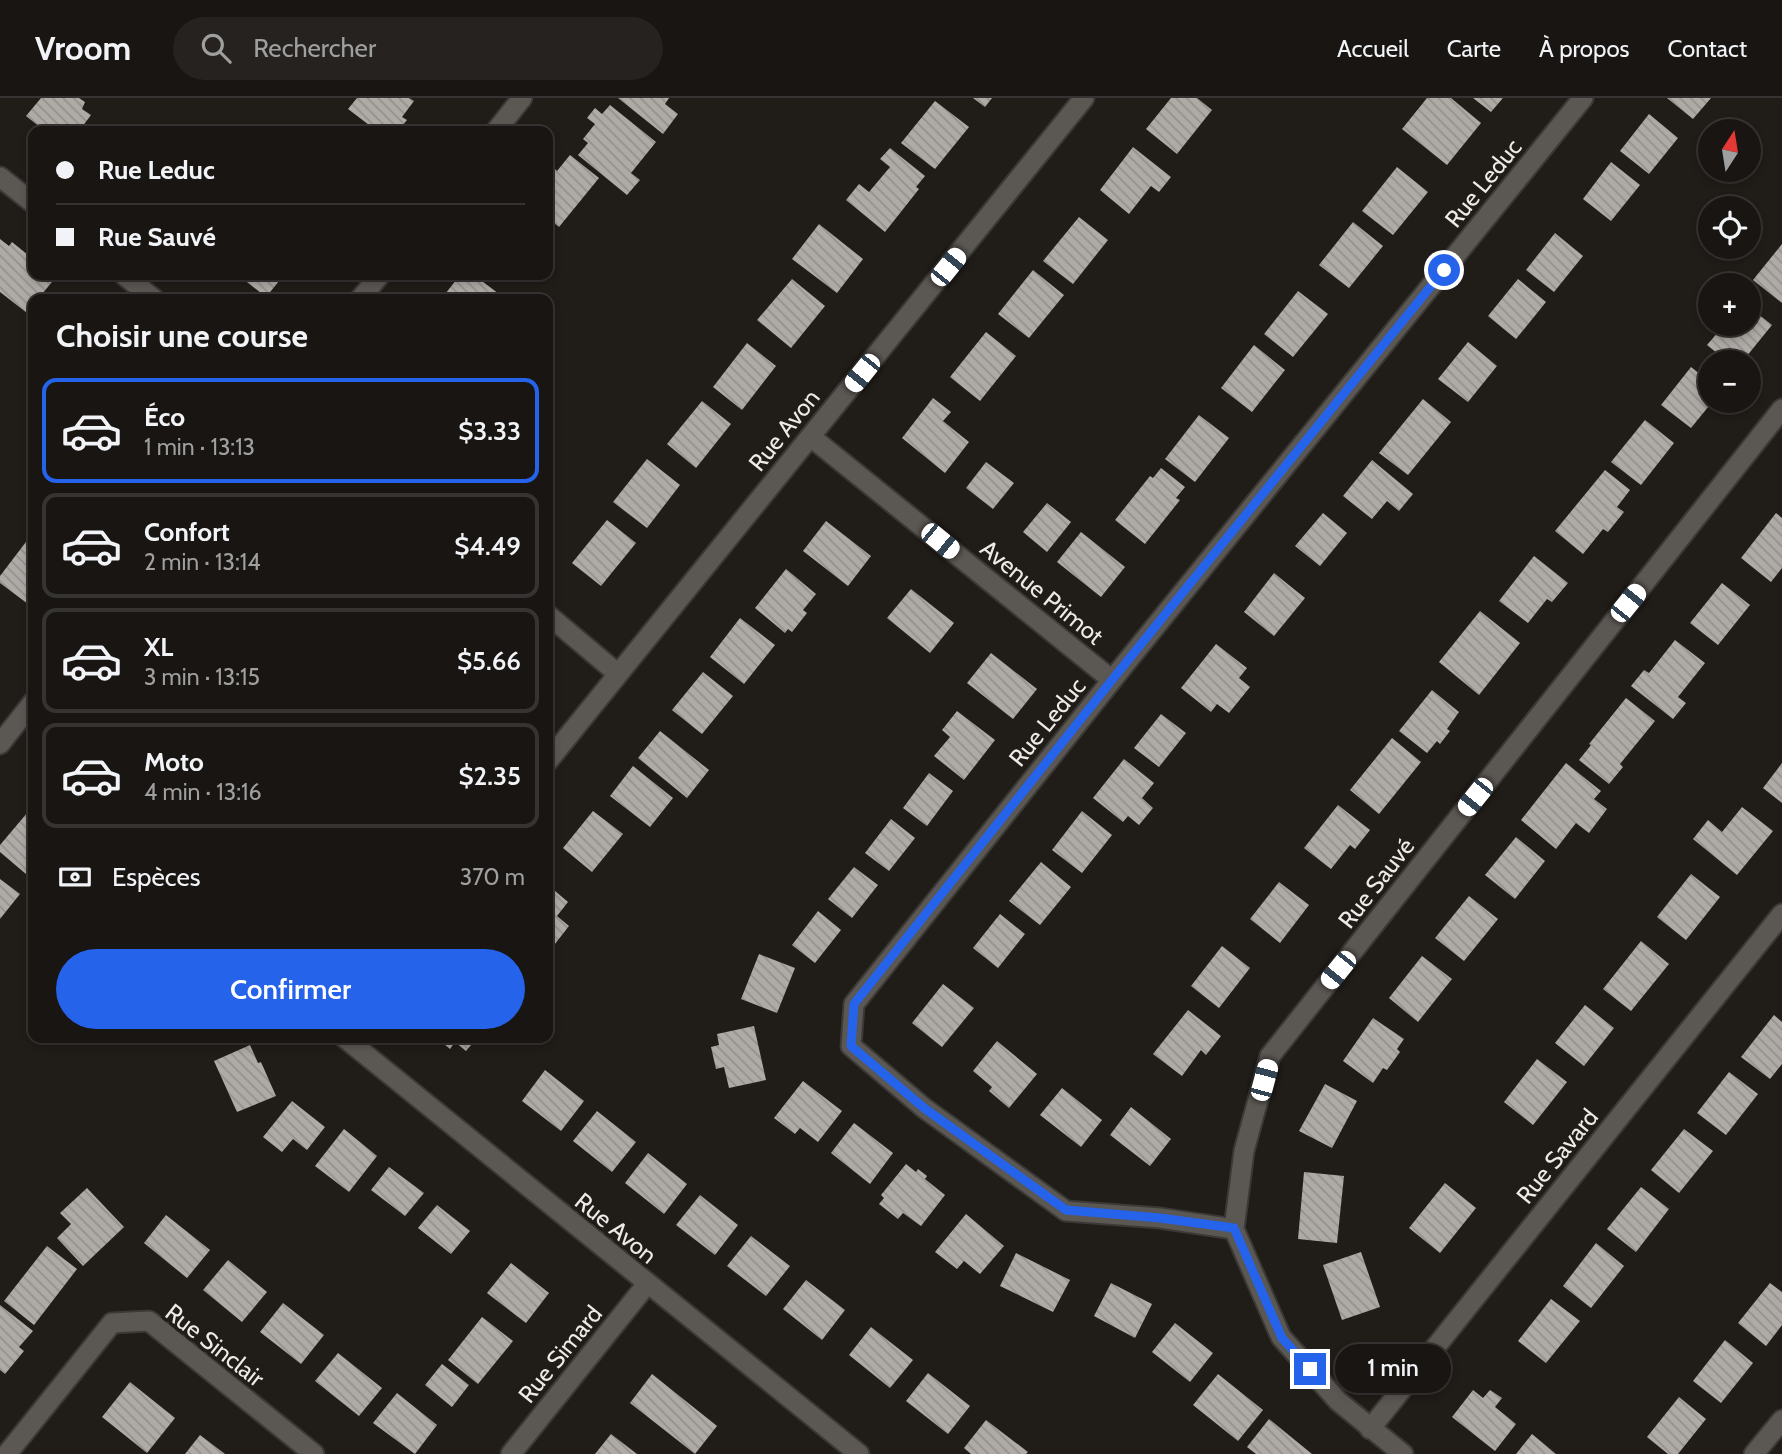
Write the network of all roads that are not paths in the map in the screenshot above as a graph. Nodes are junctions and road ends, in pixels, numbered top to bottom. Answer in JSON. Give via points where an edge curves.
{"nodes":[{"id":1,"x":522,"y":98,"type":"edge"},
{"id":2,"x":1084,"y":98,"type":"edge"},
{"id":3,"x":1583,"y":98,"type":"edge"},
{"id":4,"x":500,"y":126,"type":"edge"},
{"id":5,"x":0,"y":177,"type":"edge"},
{"id":6,"x":28,"y":199,"type":"edge"},
{"id":7,"x":130,"y":280,"type":"edge"},
{"id":8,"x":376,"y":280,"type":"edge"},
{"id":9,"x":148,"y":294,"type":"edge"},
{"id":10,"x":364,"y":294,"type":"edge"},
{"id":11,"x":1782,"y":408,"type":"edge"},
{"id":12,"x":811,"y":437,"type":"junction"},
{"id":13,"x":553,"y":619,"type":"edge"},
{"id":14,"x":617,"y":673,"type":"junction"},
{"id":15,"x":1112,"y":680,"type":"junction"},
{"id":16,"x":28,"y":708,"type":"edge"},
{"id":17,"x":0,"y":744,"type":"edge"},
{"id":18,"x":553,"y":755,"type":"edge"},
{"id":19,"x":1782,"y":914,"type":"edge"},
{"id":20,"x":351,"y":1043,"type":"edge"},
{"id":21,"x":1234,"y":1228,"type":"junction"},
{"id":22,"x":647,"y":1284,"type":"junction"},
{"id":23,"x":1782,"y":1420,"type":"edge"},
{"id":24,"x":1370,"y":1429,"type":"junction"},
{"id":25,"x":7,"y":1454,"type":"edge"},
{"id":26,"x":314,"y":1454,"type":"edge"},
{"id":27,"x":511,"y":1454,"type":"edge"},
{"id":28,"x":859,"y":1454,"type":"edge"},
{"id":29,"x":1403,"y":1454,"type":"edge"},
{"id":30,"x":1754,"y":1454,"type":"edge"}],
"edges":[{"from":1,"to":4,"type":"street"},
{"from":2,"to":12,"type":"street","name":"Rue Avon"},
{"from":3,"to":15,"type":"street","name":"Rue Leduc"},
{"from":5,"to":6,"type":"street"},
{"from":7,"to":9,"type":"street"},
{"from":8,"to":10,"type":"street"},
{"from":11,"to":21,"type":"street","name":"Rue Sauvé","via":[[1270,1056],[1244,1151]]},
{"from":12,"to":14,"type":"street","name":"Rue Avon"},
{"from":12,"to":15,"type":"street","name":"Avenue Primot"},
{"from":13,"to":14,"type":"street"},
{"from":14,"to":18,"type":"street","name":"Rue Avon"},
{"from":15,"to":21,"type":"street","name":"Rue Leduc","via":[[854,1004],[851,1046],[924,1108],[1066,1210]]},
{"from":16,"to":17,"type":"street"},
{"from":19,"to":24,"type":"street","name":"Rue Savard"},
{"from":20,"to":22,"type":"street","name":"Rue Avon"},
{"from":21,"to":24,"type":"street","via":[[1282,1338],[1338,1401]]},
{"from":22,"to":27,"type":"street","name":"Rue Simard"},
{"from":22,"to":28,"type":"street","name":"Rue Avon"},
{"from":23,"to":30,"type":"street"},
{"from":24,"to":29,"type":"street"},
{"from":25,"to":26,"type":"street","name":"Rue Sinclair","via":[[112,1323],[149,1321]]}]}
